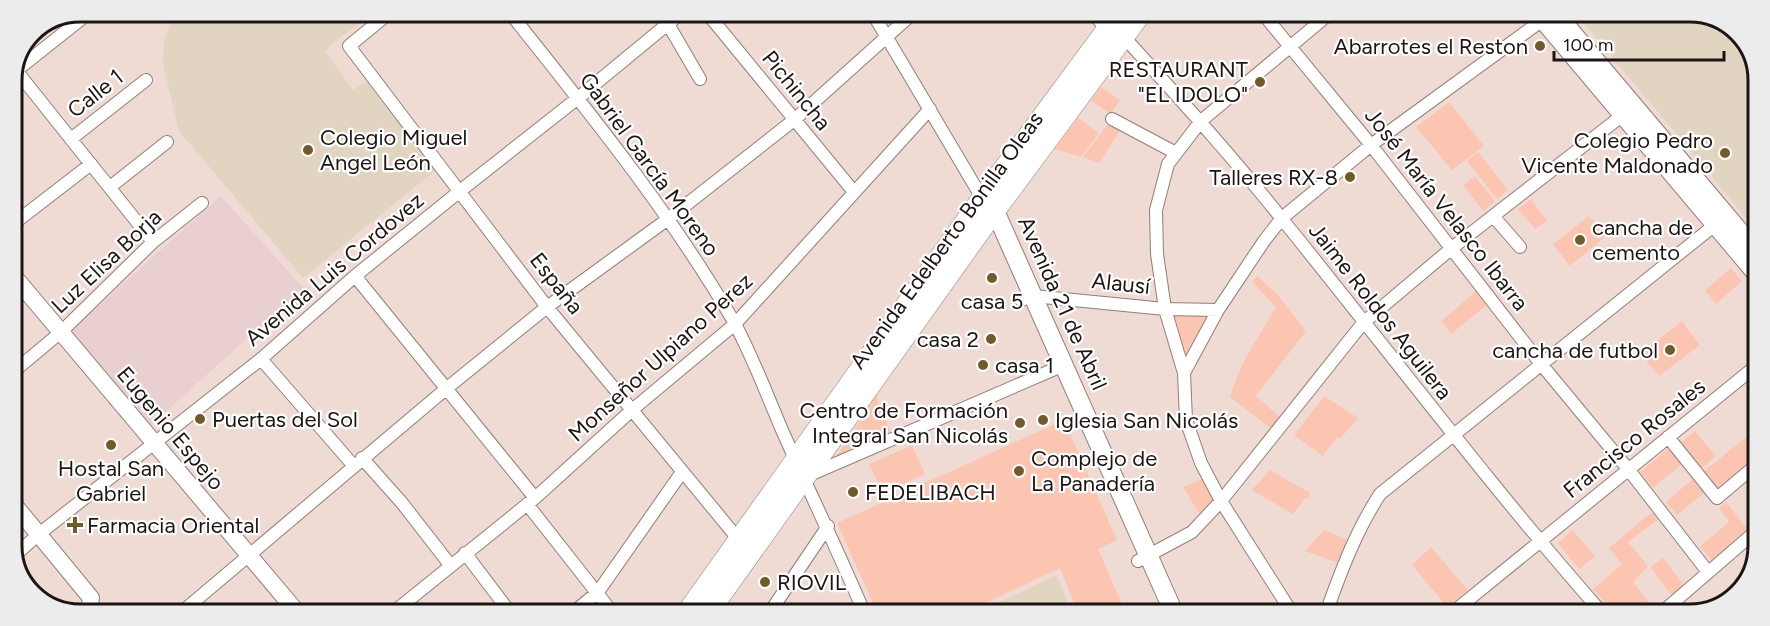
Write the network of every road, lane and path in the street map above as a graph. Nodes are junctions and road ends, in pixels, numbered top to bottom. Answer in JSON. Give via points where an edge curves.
{"nodes":[{"id":1,"x":378,"y":22,"type":"edge"},
{"id":2,"x":517,"y":22,"type":"edge"},
{"id":3,"x":670,"y":22,"type":"edge"},
{"id":4,"x":714,"y":22,"type":"edge"},
{"id":5,"x":878,"y":22,"type":"edge"},
{"id":6,"x":904,"y":22,"type":"edge"},
{"id":7,"x":1270,"y":22,"type":"edge"},
{"id":8,"x":1321,"y":22,"type":"edge"},
{"id":9,"x":1539,"y":22,"type":"edge"},
{"id":10,"x":1552,"y":22,"type":"edge"},
{"id":11,"x":76,"y":23,"type":"edge"},
{"id":12,"x":668,"y":24,"type":"junction"},
{"id":13,"x":1116,"y":27,"type":"edge"},
{"id":14,"x":887,"y":38,"type":"junction"},
{"id":15,"x":1291,"y":48,"type":"junction"},
{"id":16,"x":26,"y":62,"type":"edge"},
{"id":17,"x":22,"y":78,"type":"edge"},
{"id":18,"x":700,"y":79,"type":"dead end"},
{"id":19,"x":146,"y":80,"type":"dead end"},
{"id":20,"x":579,"y":98,"type":"junction"},
{"id":21,"x":930,"y":109,"type":"junction"},
{"id":22,"x":1629,"y":111,"type":"junction"},
{"id":23,"x":1112,"y":119,"type":"dead end"},
{"id":24,"x":794,"y":120,"type":"junction"},
{"id":25,"x":1201,"y":122,"type":"junction"},
{"id":26,"x":71,"y":139,"type":"junction"},
{"id":27,"x":167,"y":142,"type":"dead end"},
{"id":28,"x":1371,"y":145,"type":"junction"},
{"id":29,"x":1176,"y":153,"type":"junction"},
{"id":30,"x":91,"y":164,"type":"junction"},
{"id":31,"x":110,"y":187,"type":"junction"},
{"id":32,"x":460,"y":191,"type":"junction"},
{"id":33,"x":854,"y":192,"type":"junction"},
{"id":34,"x":201,"y":203,"type":"dead end"},
{"id":35,"x":988,"y":210,"type":"junction"},
{"id":36,"x":1493,"y":216,"type":"junction"},
{"id":37,"x":22,"y":217,"type":"edge"},
{"id":38,"x":1282,"y":218,"type":"junction"},
{"id":39,"x":668,"y":219,"type":"junction"},
{"id":40,"x":1721,"y":220,"type":"junction"},
{"id":41,"x":153,"y":242,"type":"junction"},
{"id":42,"x":1747,"y":243,"type":"edge"},
{"id":43,"x":1520,"y":247,"type":"dead end"},
{"id":44,"x":1452,"y":248,"type":"junction"},
{"id":45,"x":1747,"y":260,"type":"edge"},
{"id":46,"x":355,"y":276,"type":"junction"},
{"id":47,"x":22,"y":286,"type":"edge"},
{"id":48,"x":1027,"y":298,"type":"junction"},
{"id":49,"x":548,"y":307,"type":"junction"},
{"id":50,"x":1165,"y":309,"type":"junction"},
{"id":51,"x":1218,"y":310,"type":"junction"},
{"id":52,"x":1363,"y":323,"type":"junction"},
{"id":53,"x":735,"y":324,"type":"junction"},
{"id":54,"x":61,"y":332,"type":"junction"},
{"id":55,"x":261,"y":359,"type":"junction"},
{"id":56,"x":23,"y":364,"type":"edge"},
{"id":57,"x":1541,"y":364,"type":"junction"},
{"id":58,"x":1058,"y":368,"type":"junction"},
{"id":59,"x":1184,"y":373,"type":"junction"},
{"id":60,"x":1748,"y":373,"type":"edge"},
{"id":61,"x":447,"y":388,"type":"junction"},
{"id":62,"x":632,"y":410,"type":"junction"},
{"id":63,"x":1452,"y":435,"type":"junction"},
{"id":64,"x":1668,"y":437,"type":"junction"},
{"id":65,"x":155,"y":443,"type":"junction"},
{"id":66,"x":357,"y":462,"type":"junction"},
{"id":67,"x":800,"y":469,"type":"junction"},
{"id":68,"x":1628,"y":469,"type":"junction"},
{"id":69,"x":682,"y":471,"type":"junction"},
{"id":70,"x":1748,"y":472,"type":"edge"},
{"id":71,"x":531,"y":501,"type":"junction"},
{"id":72,"x":1221,"y":501,"type":"junction"},
{"id":73,"x":23,"y":515,"type":"edge"},
{"id":74,"x":828,"y":526,"type":"junction"},
{"id":75,"x":39,"y":534,"type":"junction"},
{"id":76,"x":1748,"y":538,"type":"edge"},
{"id":77,"x":739,"y":540,"type":"junction"},
{"id":78,"x":1540,"y":543,"type":"junction"},
{"id":79,"x":23,"y":548,"type":"edge"},
{"id":80,"x":465,"y":553,"type":"junction"},
{"id":81,"x":249,"y":555,"type":"junction"},
{"id":82,"x":1143,"y":559,"type":"junction"},
{"id":83,"x":451,"y":566,"type":"junction"},
{"id":84,"x":1708,"y":572,"type":"junction"},
{"id":85,"x":598,"y":592,"type":"junction"},
{"id":86,"x":92,"y":604,"type":"edge"},
{"id":87,"x":191,"y":604,"type":"edge"},
{"id":88,"x":290,"y":604,"type":"edge"},
{"id":89,"x":408,"y":604,"type":"edge"},
{"id":90,"x":504,"y":604,"type":"edge"},
{"id":91,"x":584,"y":604,"type":"edge"},
{"id":92,"x":606,"y":604,"type":"edge"},
{"id":93,"x":693,"y":604,"type":"edge"},
{"id":94,"x":714,"y":604,"type":"edge"},
{"id":95,"x":775,"y":604,"type":"edge"},
{"id":96,"x":861,"y":604,"type":"edge"},
{"id":97,"x":1158,"y":604,"type":"edge"},
{"id":98,"x":1169,"y":604,"type":"edge"},
{"id":99,"x":1286,"y":604,"type":"edge"},
{"id":100,"x":1329,"y":604,"type":"edge"},
{"id":101,"x":1464,"y":604,"type":"edge"},
{"id":102,"x":1594,"y":604,"type":"edge"},
{"id":103,"x":1671,"y":604,"type":"edge"}],
"edges":[{"from":1,"to":32,"type":"street","name":"España","via":[[349,46]]},
{"from":2,"to":20,"type":"street","name":"Gabriel García Moreno"},
{"from":3,"to":12,"type":"street","name":"Avenida Luis Cordovez"},
{"from":4,"to":24,"type":"street","name":"Pichincha"},
{"from":5,"to":14,"type":"street"},
{"from":6,"to":14,"type":"street"},
{"from":7,"to":15,"type":"street","name":"José María Velasco Ibarra"},
{"from":8,"to":15,"type":"street"},
{"from":9,"to":28,"type":"street"},
{"from":10,"to":22,"type":"main road"},
{"from":11,"to":16,"type":"street"},
{"from":12,"to":18,"type":"street"},
{"from":12,"to":20,"type":"street","name":"Avenida Luis Cordovez"},
{"from":13,"to":25,"type":"street","name":"Jaime Roldos Aguilera"},
{"from":13,"to":35,"type":"main road","name":"Avenida Edelberto Bonilla Oleas"},
{"from":14,"to":21,"type":"street"},
{"from":14,"to":24,"type":"street"},
{"from":15,"to":25,"type":"street"},
{"from":15,"to":28,"type":"street","name":"José María Velasco Ibarra"},
{"from":17,"to":26,"type":"street"},
{"from":19,"to":26,"type":"street","name":"Calle 1"},
{"from":20,"to":32,"type":"street","name":"Avenida Luis Cordovez"},
{"from":20,"to":39,"type":"street","name":"Gabriel García Moreno"},
{"from":21,"to":33,"type":"street","name":"Monseñor Ulpiano Perez"},
{"from":21,"to":35,"type":"street"},
{"from":22,"to":36,"type":"street"},
{"from":22,"to":40,"type":"main road"},
{"from":23,"to":29,"type":"street"},
{"from":24,"to":33,"type":"street","name":"Pichincha"},
{"from":24,"to":39,"type":"street"},
{"from":25,"to":29,"type":"street"},
{"from":25,"to":38,"type":"street","name":"Jaime Roldos Aguilera"},
{"from":26,"to":30,"type":"street"},
{"from":27,"to":31,"type":"street"},
{"from":28,"to":38,"type":"street"},
{"from":28,"to":44,"type":"street","name":"José María Velasco Ibarra"},
{"from":29,"to":50,"type":"street","via":[[1168,164],[1156,210]]},
{"from":30,"to":31,"type":"street"},
{"from":30,"to":37,"type":"street"},
{"from":31,"to":41,"type":"street"},
{"from":32,"to":46,"type":"street","name":"Avenida Luis Cordovez"},
{"from":32,"to":49,"type":"street","name":"España"},
{"from":33,"to":53,"type":"street","name":"Monseñor Ulpiano Perez"},
{"from":34,"to":41,"type":"street","name":"Luz Elisa Borja"},
{"from":35,"to":48,"type":"main road","name":"Avenida 21 de Abril"},
{"from":35,"to":67,"type":"main road","name":"Avenida Edelberto Bonilla Oleas"},
{"from":36,"to":43,"type":"street"},
{"from":36,"to":44,"type":"street"},
{"from":38,"to":51,"type":"street"},
{"from":38,"to":52,"type":"street","name":"Jaime Roldos Aguilera"},
{"from":39,"to":49,"type":"street"},
{"from":39,"to":53,"type":"street","name":"Gabriel García Moreno"},
{"from":40,"to":42,"type":"main road"},
{"from":40,"to":45,"type":"main road"},
{"from":40,"to":57,"type":"street"},
{"from":41,"to":54,"type":"street","name":"Luz Elisa Borja"},
{"from":44,"to":52,"type":"street"},
{"from":44,"to":57,"type":"street","name":"José María Velasco Ibarra"},
{"from":46,"to":55,"type":"street","name":"Avenida Luis Cordovez"},
{"from":46,"to":61,"type":"street"},
{"from":47,"to":54,"type":"street","name":"Eugenio Espejo"},
{"from":48,"to":50,"type":"street","name":"Alausí"},
{"from":48,"to":58,"type":"main road","name":"Avenida 21 de Abril"},
{"from":49,"to":61,"type":"street"},
{"from":49,"to":62,"type":"street","name":"España"},
{"from":50,"to":51,"type":"street","name":"Alausí"},
{"from":50,"to":59,"type":"street"},
{"from":51,"to":59,"type":"street"},
{"from":52,"to":63,"type":"street","name":"Jaime Roldos Aguilera"},
{"from":52,"to":72,"type":"street"},
{"from":53,"to":62,"type":"street","name":"Monseñor Ulpiano Perez"},
{"from":53,"to":67,"type":"street","name":"Gabriel García Moreno"},
{"from":54,"to":56,"type":"street","name":"Luz Elisa Borja"},
{"from":54,"to":65,"type":"street","name":"Eugenio Espejo"},
{"from":55,"to":65,"type":"street","name":"Avenida Luis Cordovez"},
{"from":55,"to":66,"type":"street"},
{"from":57,"to":63,"type":"street"},
{"from":57,"to":68,"type":"street","name":"José María Velasco Ibarra"},
{"from":58,"to":67,"type":"street"},
{"from":58,"to":82,"type":"main road","name":"Avenida 21 de Abril"},
{"from":59,"to":72,"type":"street","via":[[1186,420],[1201,464]]},
{"from":60,"to":64,"type":"street","name":"Francisco Rosales"},
{"from":61,"to":66,"type":"street"},
{"from":61,"to":71,"type":"street"},
{"from":62,"to":69,"type":"street","name":"España"},
{"from":62,"to":71,"type":"street","name":"Monseñor Ulpiano Perez"},
{"from":63,"to":78,"type":"street","name":"Jaime Roldos Aguilera"},
{"from":63,"to":100,"type":"street","via":[[1380,494],[1363,520]]},
{"from":64,"to":68,"type":"street","name":"Francisco Rosales"},
{"from":64,"to":70,"type":"street","via":[[1718,498]]},
{"from":65,"to":75,"type":"street","name":"Avenida Luis Cordovez"},
{"from":65,"to":81,"type":"street","name":"Eugenio Espejo"},
{"from":66,"to":81,"type":"street"},
{"from":66,"to":83,"type":"street","via":[[402,503]]},
{"from":67,"to":74,"type":"street","name":"Gabriel García Moreno"},
{"from":67,"to":77,"type":"main road","name":"Avenida Edelberto Bonilla Oleas"},
{"from":67,"to":94,"type":"main road","name":"Avenida Edelberto Bonilla Oleas"},
{"from":68,"to":78,"type":"street","name":"Francisco Rosales"},
{"from":68,"to":84,"type":"street","name":"José María Velasco Ibarra"},
{"from":69,"to":77,"type":"street","name":"España"},
{"from":69,"to":85,"type":"street"},
{"from":71,"to":80,"type":"street","name":"Monseñor Ulpiano Perez"},
{"from":71,"to":85,"type":"street"},
{"from":72,"to":82,"type":"street","via":[[1192,532]]},
{"from":72,"to":99,"type":"street"},
{"from":73,"to":75,"type":"street"},
{"from":74,"to":95,"type":"street"},
{"from":74,"to":96,"type":"street","name":"Gabriel García Moreno"},
{"from":75,"to":79,"type":"street","name":"Avenida Luis Cordovez"},
{"from":75,"to":86,"type":"street"},
{"from":76,"to":84,"type":"street"},
{"from":77,"to":93,"type":"main road","name":"Avenida Edelberto Bonilla Oleas"},
{"from":78,"to":101,"type":"street","name":"Francisco Rosales"},
{"from":78,"to":102,"type":"street","name":"Jaime Roldos Aguilera"},
{"from":80,"to":83,"type":"street","name":"Monseñor Ulpiano Perez"},
{"from":80,"to":90,"type":"street"},
{"from":81,"to":87,"type":"street"},
{"from":81,"to":88,"type":"street","name":"Eugenio Espejo"},
{"from":82,"to":97,"type":"main road","name":"Avenida 21 de Abril"},
{"from":82,"to":98,"type":"main road","name":"Avenida 21 de Abril"},
{"from":83,"to":89,"type":"street","name":"Monseñor Ulpiano Perez"},
{"from":84,"to":103,"type":"street"},
{"from":85,"to":91,"type":"street"},
{"from":85,"to":92,"type":"street"}]}
